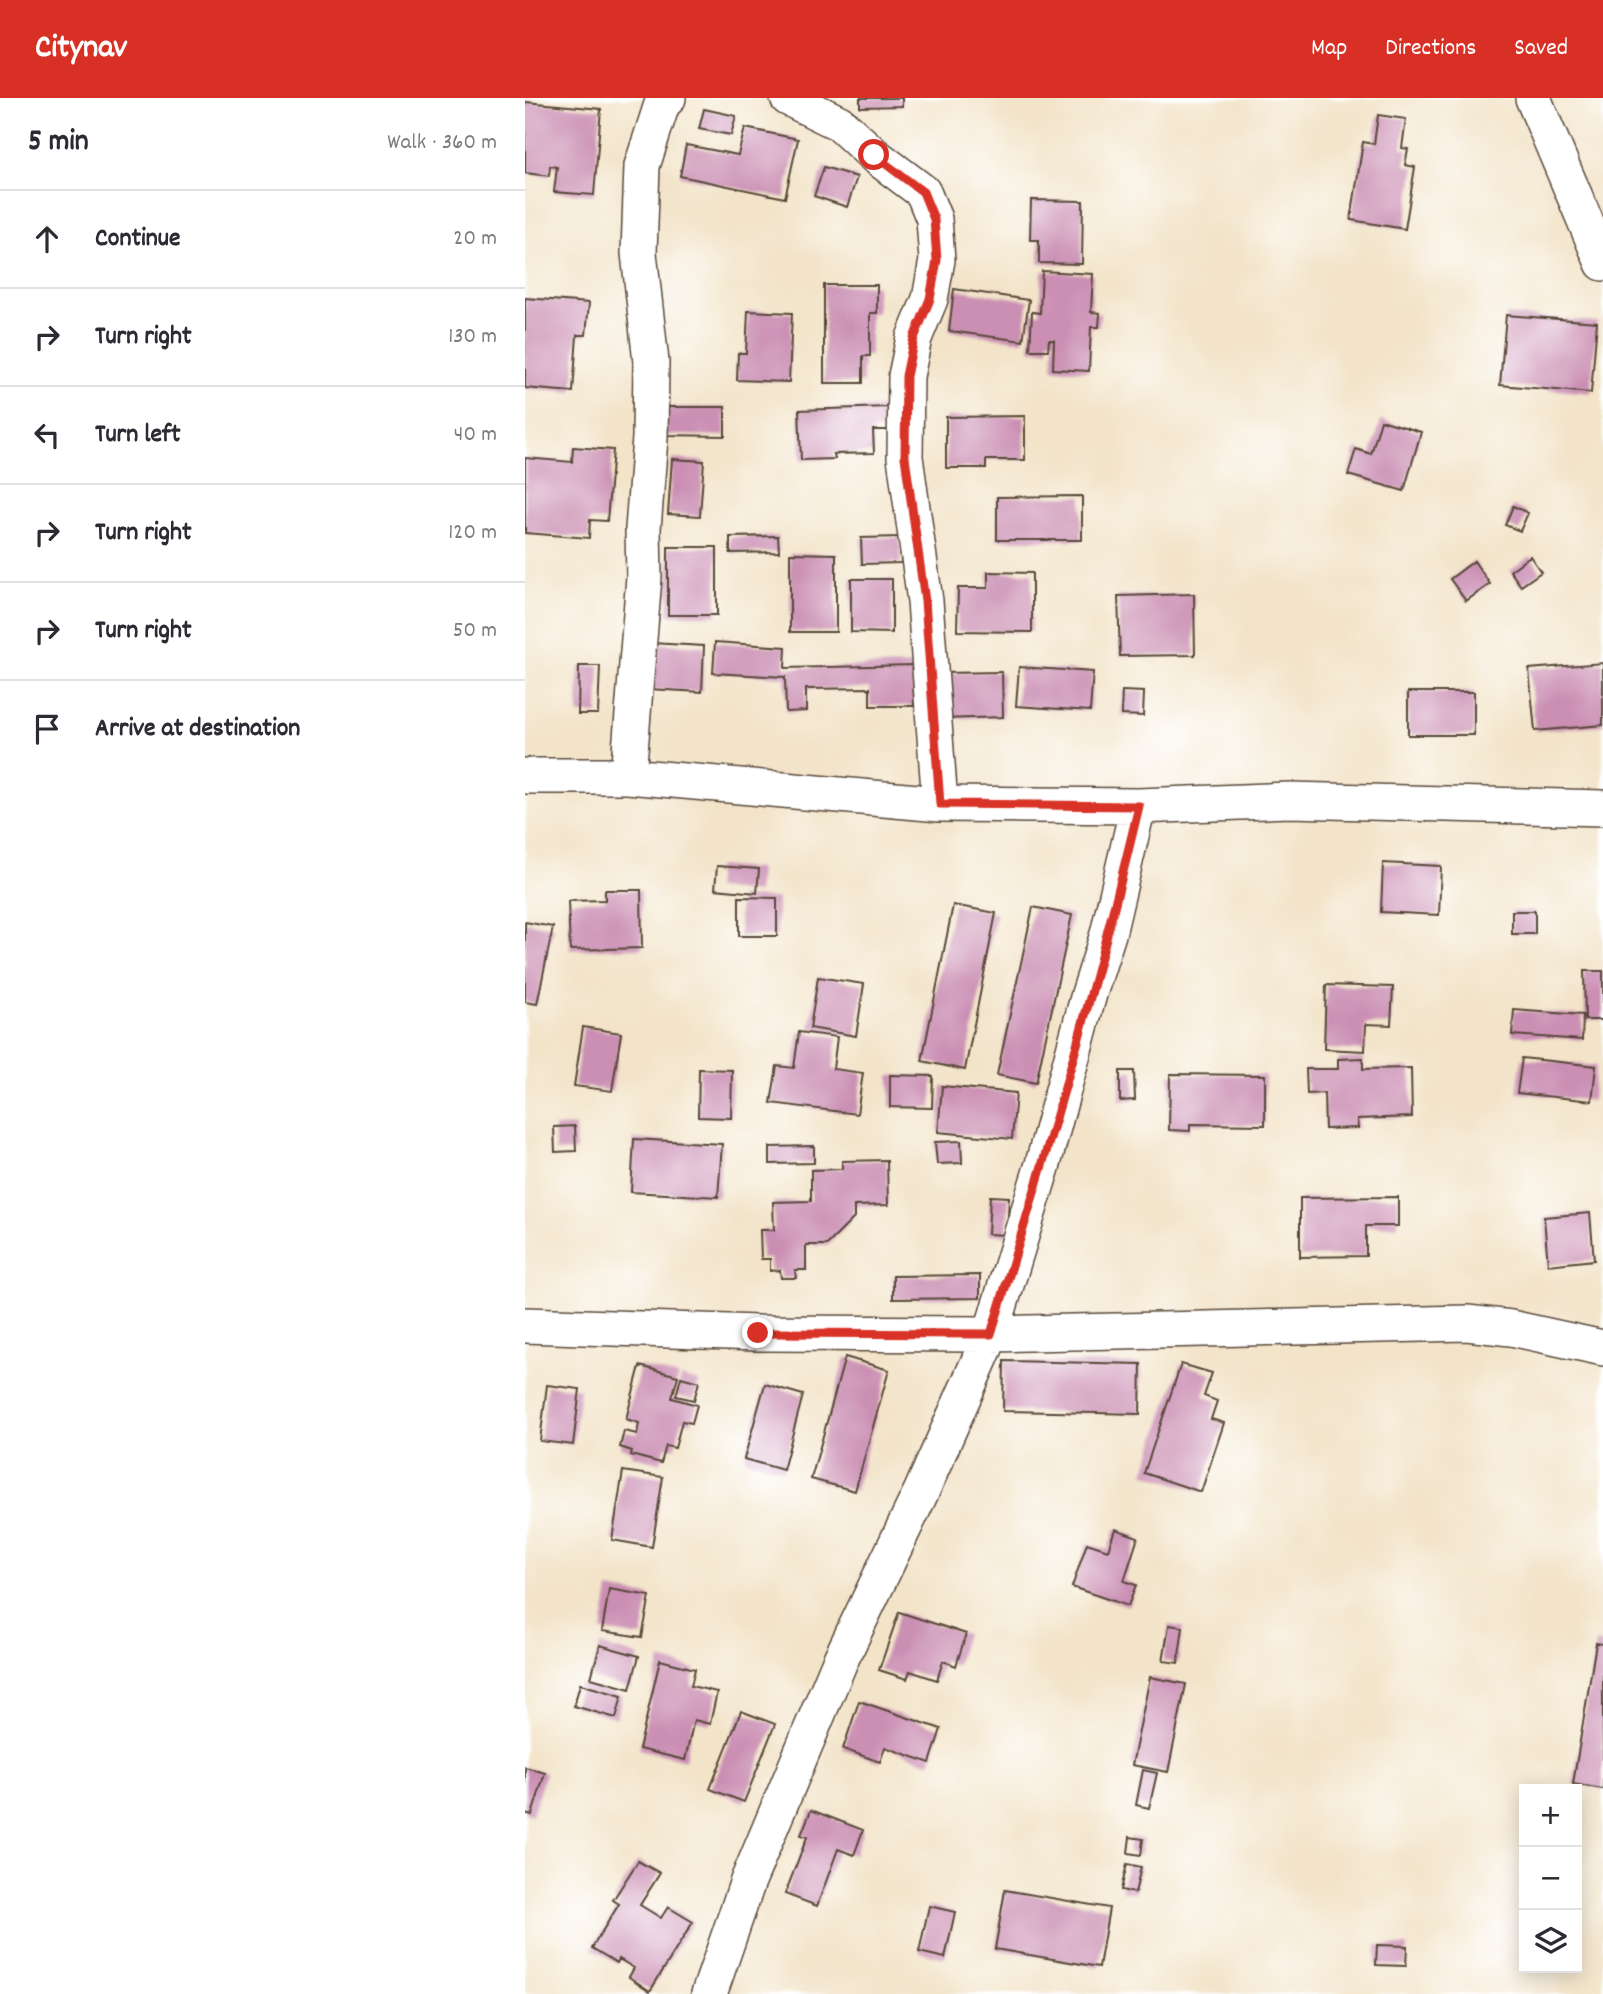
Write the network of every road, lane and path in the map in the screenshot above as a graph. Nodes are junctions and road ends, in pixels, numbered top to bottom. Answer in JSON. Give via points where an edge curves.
{"nodes":[{"id":1,"x":668,"y":98,"type":"edge"},
{"id":2,"x":788,"y":98,"type":"edge"},
{"id":3,"x":1533,"y":98,"type":"edge"},
{"id":4,"x":1601,"y":254,"type":"edge"},
{"id":5,"x":525,"y":776,"type":"edge"},
{"id":6,"x":628,"y":776,"type":"junction"},
{"id":7,"x":940,"y":804,"type":"junction"},
{"id":8,"x":1139,"y":806,"type":"junction"},
{"id":9,"x":1603,"y":808,"type":"edge"},
{"id":10,"x":525,"y":1325,"type":"edge"},
{"id":11,"x":991,"y":1334,"type":"junction"},
{"id":12,"x":1603,"y":1348,"type":"edge"},
{"id":13,"x":709,"y":1994,"type":"edge"}],
"edges":[{"from":1,"to":6,"type":"street","via":[[642,166],[639,253],[651,362],[650,438]]},
{"from":2,"to":7,"type":"street","via":[[839,123],[923,192],[934,219],[937,260],[906,376],[905,457],[925,601]]},
{"from":3,"to":4,"type":"street"},
{"from":5,"to":6,"type":"street"},
{"from":6,"to":7,"type":"street"},
{"from":7,"to":8,"type":"street"},
{"from":8,"to":9,"type":"street","via":[[1290,800]]},
{"from":8,"to":11,"type":"street","via":[[1108,934]]},
{"from":10,"to":11,"type":"street"},
{"from":11,"to":12,"type":"street","via":[[1467,1323]]},
{"from":11,"to":13,"type":"street","via":[[835,1673],[748,1881]]}]}
